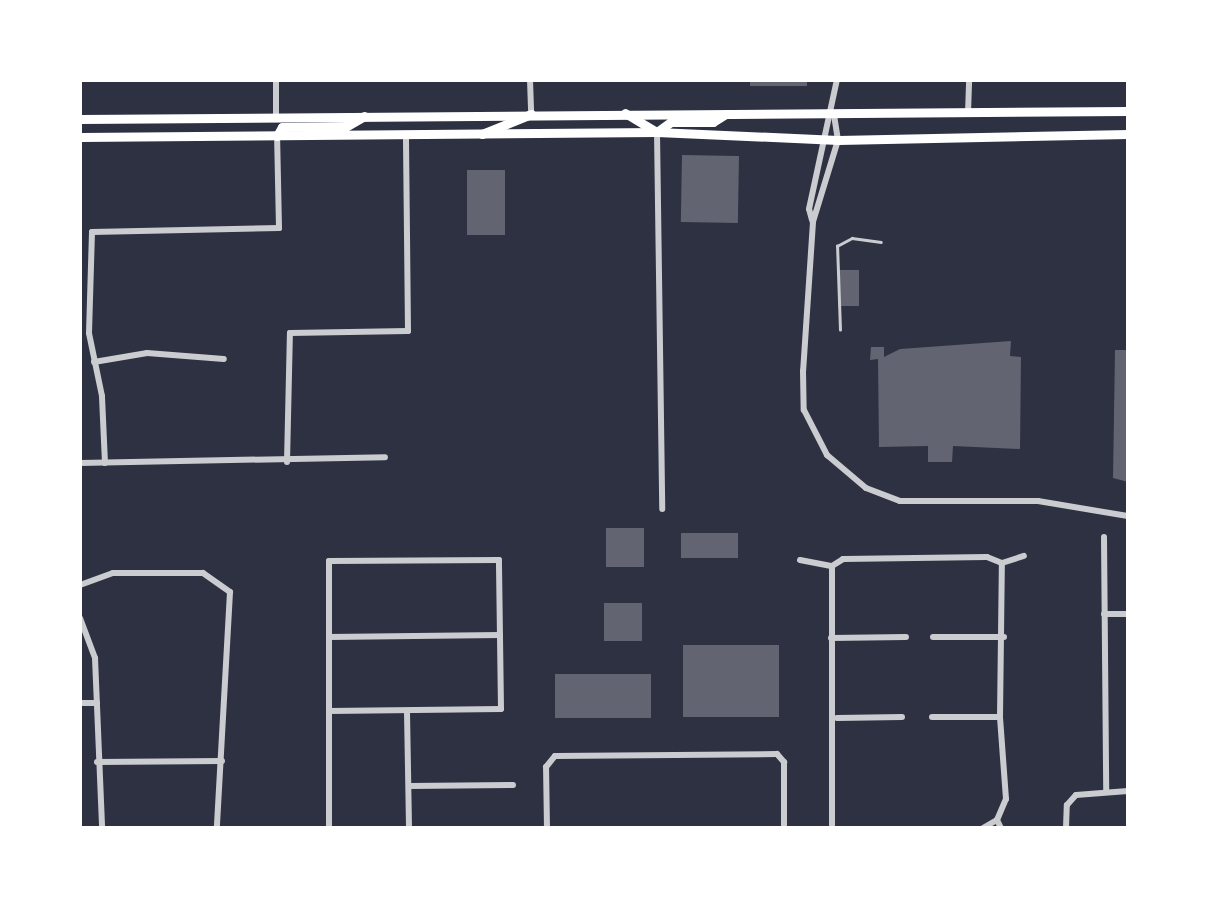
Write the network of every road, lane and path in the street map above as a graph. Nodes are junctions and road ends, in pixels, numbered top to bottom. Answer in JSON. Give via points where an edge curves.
{"nodes":[{"id":1,"x":276,"y":80,"type":"edge"},
{"id":2,"x":530,"y":80,"type":"edge"},
{"id":3,"x":837,"y":80,"type":"edge"},
{"id":4,"x":969,"y":80,"type":"edge"},
{"id":5,"x":1128,"y":111,"type":"edge"},
{"id":6,"x":625,"y":113,"type":"junction"},
{"id":7,"x":968,"y":113,"type":"junction"},
{"id":8,"x":531,"y":114,"type":"junction"},
{"id":9,"x":726,"y":114,"type":"junction"},
{"id":10,"x":834,"y":115,"type":"junction"},
{"id":11,"x":365,"y":116,"type":"junction"},
{"id":12,"x":276,"y":117,"type":"junction"},
{"id":13,"x":80,"y":119,"type":"edge"},
{"id":14,"x":657,"y":132,"type":"junction"},
{"id":15,"x":482,"y":134,"type":"junction"},
{"id":16,"x":1128,"y":134,"type":"edge"},
{"id":17,"x":406,"y":135,"type":"junction"},
{"id":18,"x":276,"y":136,"type":"junction"},
{"id":19,"x":80,"y":137,"type":"edge"},
{"id":20,"x":821,"y":139,"type":"junction"},
{"id":21,"x":838,"y":140,"type":"junction"},
{"id":22,"x":813,"y":222,"type":"junction"},
{"id":23,"x":881,"y":242,"type":"dead end"},
{"id":24,"x":840,"y":330,"type":"dead end"},
{"id":25,"x":224,"y":359,"type":"dead end"},
{"id":26,"x":94,"y":362,"type":"junction"},
{"id":27,"x":384,"y":457,"type":"dead end"},
{"id":28,"x":287,"y":462,"type":"junction"},
{"id":29,"x":80,"y":463,"type":"edge"},
{"id":30,"x":105,"y":463,"type":"junction"},
{"id":31,"x":662,"y":509,"type":"dead end"},
{"id":32,"x":1128,"y":516,"type":"edge"},
{"id":33,"x":1104,"y":537,"type":"dead end"},
{"id":34,"x":1024,"y":556,"type":"dead end"},
{"id":35,"x":800,"y":560,"type":"dead end"},
{"id":36,"x":1002,"y":563,"type":"junction"},
{"id":37,"x":832,"y":566,"type":"junction"},
{"id":38,"x":80,"y":585,"type":"edge"},
{"id":39,"x":1104,"y":614,"type":"junction"},
{"id":40,"x":1128,"y":614,"type":"edge"},
{"id":41,"x":80,"y":618,"type":"edge"},
{"id":42,"x":500,"y":635,"type":"junction"},
{"id":43,"x":328,"y":637,"type":"junction"},
{"id":44,"x":933,"y":637,"type":"dead end"},
{"id":45,"x":1004,"y":637,"type":"junction"},
{"id":46,"x":831,"y":638,"type":"junction"},
{"id":47,"x":906,"y":638,"type":"dead end"},
{"id":48,"x":80,"y":703,"type":"edge"},
{"id":49,"x":97,"y":703,"type":"junction"},
{"id":50,"x":329,"y":711,"type":"junction"},
{"id":51,"x":407,"y":712,"type":"junction"},
{"id":52,"x":902,"y":717,"type":"dead end"},
{"id":53,"x":932,"y":717,"type":"dead end"},
{"id":54,"x":1000,"y":717,"type":"junction"},
{"id":55,"x":837,"y":718,"type":"junction"},
{"id":56,"x":222,"y":761,"type":"junction"},
{"id":57,"x":97,"y":762,"type":"junction"},
{"id":58,"x":513,"y":785,"type":"dead end"},
{"id":59,"x":409,"y":786,"type":"junction"},
{"id":60,"x":1106,"y":791,"type":"junction"},
{"id":61,"x":1128,"y":791,"type":"edge"},
{"id":62,"x":998,"y":820,"type":"junction"},
{"id":63,"x":102,"y":828,"type":"edge"},
{"id":64,"x":217,"y":828,"type":"edge"},
{"id":65,"x":329,"y":828,"type":"edge"},
{"id":66,"x":409,"y":828,"type":"edge"},
{"id":67,"x":547,"y":828,"type":"edge"},
{"id":68,"x":784,"y":828,"type":"edge"},
{"id":69,"x":832,"y":828,"type":"edge"},
{"id":70,"x":983,"y":828,"type":"edge"},
{"id":71,"x":1001,"y":828,"type":"edge"},
{"id":72,"x":1066,"y":828,"type":"edge"}],
"edges":[{"from":1,"to":12,"type":"street"},
{"from":2,"to":8,"type":"street"},
{"from":3,"to":10,"type":"street"},
{"from":4,"to":7,"type":"street"},
{"from":5,"to":7,"type":"main road"},
{"from":6,"to":8,"type":"main road"},
{"from":6,"to":9,"type":"main road"},
{"from":6,"to":14,"type":"main road"},
{"from":7,"to":10,"type":"main road"},
{"from":8,"to":11,"type":"main road"},
{"from":8,"to":15,"type":"main road"},
{"from":9,"to":10,"type":"main road"},
{"from":9,"to":14,"type":"main road","via":[[713,122],[671,122]]},
{"from":10,"to":20,"type":"street"},
{"from":10,"to":21,"type":"street"},
{"from":11,"to":12,"type":"main road"},
{"from":11,"to":18,"type":"main road","via":[[347,126],[282,127]]},
{"from":12,"to":13,"type":"main road"},
{"from":14,"to":15,"type":"main road"},
{"from":14,"to":20,"type":"main road"},
{"from":14,"to":31,"type":"street"},
{"from":15,"to":17,"type":"main road"},
{"from":16,"to":21,"type":"main road"},
{"from":17,"to":18,"type":"main road"},
{"from":17,"to":28,"type":"street","via":[[408,331],[290,333]]},
{"from":18,"to":19,"type":"main road"},
{"from":18,"to":26,"type":"street","via":[[279,228],[92,232]]},
{"from":20,"to":21,"type":"main road"},
{"from":20,"to":22,"type":"street","via":[[809,209]]},
{"from":21,"to":22,"type":"street"},
{"from":22,"to":32,"type":"street","via":[[804,410],[840,468],[866,488],[900,501],[1038,501]]},
{"from":23,"to":24,"type":"lane","via":[[852,238],[837,246]]},
{"from":25,"to":26,"type":"street","via":[[147,353]]},
{"from":26,"to":30,"type":"street"},
{"from":27,"to":28,"type":"street"},
{"from":28,"to":30,"type":"street"},
{"from":29,"to":30,"type":"street"},
{"from":33,"to":39,"type":"street"},
{"from":34,"to":36,"type":"street"},
{"from":35,"to":37,"type":"street"},
{"from":36,"to":37,"type":"street","via":[[987,557],[898,558],[843,559]]},
{"from":36,"to":45,"type":"street"},
{"from":37,"to":46,"type":"street"},
{"from":38,"to":56,"type":"street","via":[[113,573],[202,573],[224,583],[231,603]]},
{"from":39,"to":40,"type":"street"},
{"from":39,"to":60,"type":"street"},
{"from":41,"to":49,"type":"street","via":[[95,658]]},
{"from":42,"to":43,"type":"street"},
{"from":42,"to":43,"type":"street","via":[[499,560],[328,561]]},
{"from":42,"to":51,"type":"street","via":[[501,709]]},
{"from":43,"to":50,"type":"street"},
{"from":44,"to":45,"type":"street"},
{"from":45,"to":54,"type":"street"},
{"from":46,"to":47,"type":"street"},
{"from":46,"to":55,"type":"street"},
{"from":48,"to":49,"type":"street"},
{"from":49,"to":57,"type":"street"},
{"from":50,"to":51,"type":"street"},
{"from":50,"to":65,"type":"street"},
{"from":51,"to":59,"type":"street"},
{"from":52,"to":55,"type":"street"},
{"from":53,"to":54,"type":"street"},
{"from":54,"to":62,"type":"street","via":[[1006,799]]},
{"from":55,"to":69,"type":"street"},
{"from":56,"to":57,"type":"street"},
{"from":56,"to":64,"type":"street"},
{"from":57,"to":63,"type":"street"},
{"from":58,"to":59,"type":"street"},
{"from":59,"to":66,"type":"street"},
{"from":60,"to":61,"type":"street"},
{"from":60,"to":72,"type":"street","via":[[1076,795],[1065,814]]},
{"from":62,"to":70,"type":"street"},
{"from":62,"to":71,"type":"street"},
{"from":67,"to":68,"type":"street","via":[[546,767],[555,756],[778,754],[784,762]]}]}
